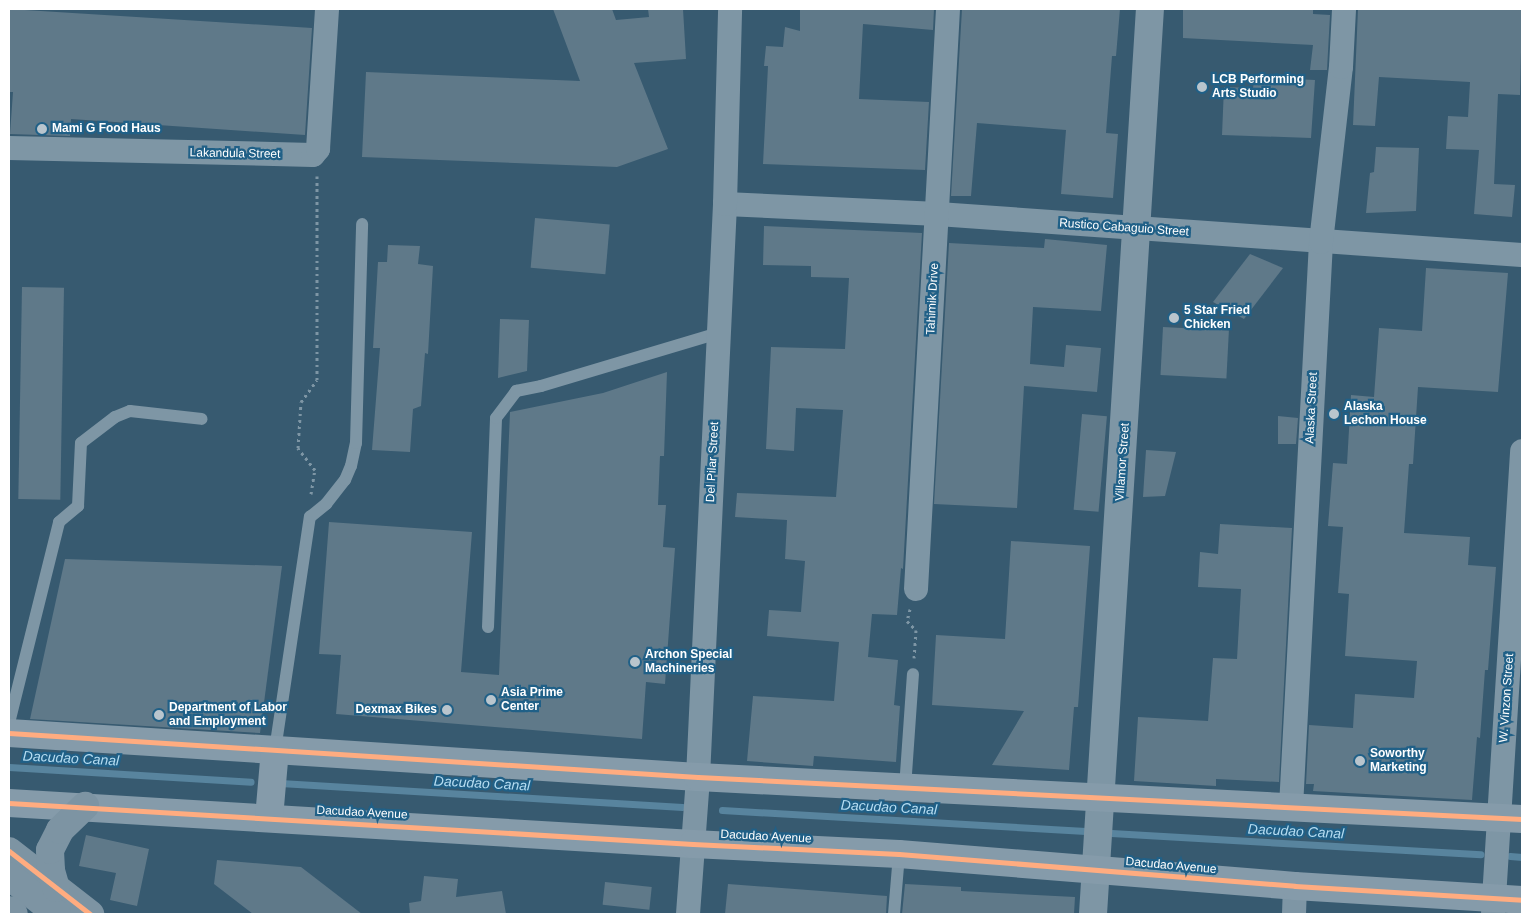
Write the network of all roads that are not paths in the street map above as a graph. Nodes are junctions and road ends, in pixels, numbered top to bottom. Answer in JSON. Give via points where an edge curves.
{"nodes":[{"id":1,"x":327,"y":9,"type":"edge"},
{"id":2,"x":730,"y":9,"type":"edge"},
{"id":3,"x":948,"y":9,"type":"edge"},
{"id":4,"x":1150,"y":9,"type":"edge"},
{"id":5,"x":1344,"y":9,"type":"edge"},
{"id":6,"x":9,"y":148,"type":"edge"},
{"id":7,"x":725,"y":204,"type":"junction"},
{"id":8,"x":938,"y":214,"type":"junction"},
{"id":9,"x":362,"y":224,"type":"dead end"},
{"id":10,"x":1138,"y":229,"type":"junction"},
{"id":11,"x":1321,"y":242,"type":"junction"},
{"id":12,"x":1522,"y":255,"type":"edge"},
{"id":13,"x":719,"y":333,"type":"junction"},
{"id":14,"x":202,"y":418,"type":"dead end"},
{"id":15,"x":1522,"y":451,"type":"edge"},
{"id":16,"x":1520,"y":540,"type":"edge"},
{"id":17,"x":916,"y":589,"type":"road end"},
{"id":18,"x":488,"y":627,"type":"dead end"},
{"id":19,"x":913,"y":674,"type":"road end"},
{"id":20,"x":9,"y":723,"type":"edge"},
{"id":21,"x":9,"y":733,"type":"edge"},
{"id":22,"x":275,"y":750,"type":"junction"},
{"id":23,"x":698,"y":777,"type":"junction"},
{"id":24,"x":905,"y":788,"type":"junction"},
{"id":25,"x":1101,"y":798,"type":"junction"},
{"id":26,"x":9,"y":803,"type":"edge"},
{"id":27,"x":85,"y":806,"type":"junction"},
{"id":28,"x":1292,"y":807,"type":"junction"},
{"id":29,"x":269,"y":818,"type":"junction"},
{"id":30,"x":1511,"y":818,"type":"edge"},
{"id":31,"x":693,"y":844,"type":"junction"},
{"id":32,"x":9,"y":851,"type":"edge"},
{"id":33,"x":899,"y":854,"type":"junction"},
{"id":34,"x":1095,"y":870,"type":"junction"},
{"id":35,"x":9,"y":876,"type":"edge"},
{"id":36,"x":1295,"y":886,"type":"junction"},
{"id":37,"x":1522,"y":900,"type":"edge"},
{"id":38,"x":57,"y":901,"type":"edge"},
{"id":39,"x":1494,"y":906,"type":"edge"},
{"id":40,"x":9,"y":910,"type":"edge"},
{"id":41,"x":14,"y":914,"type":"edge"},
{"id":42,"x":90,"y":914,"type":"edge"},
{"id":43,"x":688,"y":914,"type":"edge"},
{"id":44,"x":894,"y":914,"type":"edge"},
{"id":45,"x":1093,"y":914,"type":"edge"},
{"id":46,"x":1294,"y":914,"type":"edge"}],
"edges":[{"from":1,"to":6,"type":"street","name":"Lakandula Street","via":[[318,149],[313,155]]},
{"from":2,"to":7,"type":"street","name":"Del Pilar Street"},
{"from":3,"to":8,"type":"street","name":"Tahimik Drive"},
{"from":4,"to":10,"type":"street","name":"Villamor Street"},
{"from":5,"to":11,"type":"street","name":"Alaska Street","via":[[1341,67]]},
{"from":7,"to":8,"type":"street","name":"Rustico Cabaguio Street"},
{"from":7,"to":13,"type":"street","name":"Del Pilar Street"},
{"from":8,"to":10,"type":"street","name":"Rustico Cabaguio Street"},
{"from":8,"to":17,"type":"street","name":"Tahimik Drive"},
{"from":9,"to":22,"type":"lane","via":[[356,442],[352,466],[345,480],[326,504],[310,517]]},
{"from":10,"to":11,"type":"street","name":"Rustico Cabaguio Street"},
{"from":10,"to":25,"type":"street","name":"Villamor Street"},
{"from":11,"to":12,"type":"street","name":"Rustico Cabaguio Street"},
{"from":11,"to":28,"type":"street","name":"Alaska Street"},
{"from":13,"to":18,"type":"lane","via":[[516,391],[496,418]]},
{"from":13,"to":23,"type":"street","name":"Del Pilar Street"},
{"from":14,"to":20,"type":"lane","via":[[130,411],[115,417],[80,443],[78,506],[59,522]]},
{"from":15,"to":16,"type":"street","name":"W. Vinzon Street"},
{"from":16,"to":30,"type":"street","name":"W. Vinzon Street"},
{"from":19,"to":24,"type":"lane"},
{"from":21,"to":22,"type":"main road"},
{"from":22,"to":23,"type":"main road"},
{"from":22,"to":29,"type":"main road"},
{"from":23,"to":24,"type":"main road"},
{"from":23,"to":31,"type":"street","name":"Del Pilar Street"},
{"from":24,"to":25,"type":"main road"},
{"from":25,"to":28,"type":"main road"},
{"from":25,"to":34,"type":"street","name":"Villamor Street"},
{"from":26,"to":27,"type":"main road","name":"Dacudao Avenue"},
{"from":27,"to":29,"type":"main road","name":"Dacudao Avenue"},
{"from":27,"to":38,"type":"main road","via":[[60,830],[50,850]]},
{"from":28,"to":30,"type":"main road"},
{"from":29,"to":31,"type":"main road","name":"Dacudao Avenue"},
{"from":30,"to":39,"type":"street","name":"W. Vinzon Street"},
{"from":31,"to":33,"type":"main road","name":"Dacudao Avenue"},
{"from":31,"to":43,"type":"street","name":"Del Pilar Street"},
{"from":32,"to":38,"type":"main road"},
{"from":33,"to":34,"type":"main road","name":"Dacudao Avenue"},
{"from":33,"to":44,"type":"lane"},
{"from":34,"to":36,"type":"main road","name":"Dacudao Avenue"},
{"from":34,"to":45,"type":"street","name":"Villamor Street"},
{"from":35,"to":38,"type":"main road"},
{"from":36,"to":39,"type":"main road","name":"Dacudao Avenue"},
{"from":36,"to":46,"type":"street"},
{"from":37,"to":39,"type":"main road","name":"Dacudao Avenue"},
{"from":38,"to":42,"type":"main road"},
{"from":40,"to":41,"type":"main road"}]}
